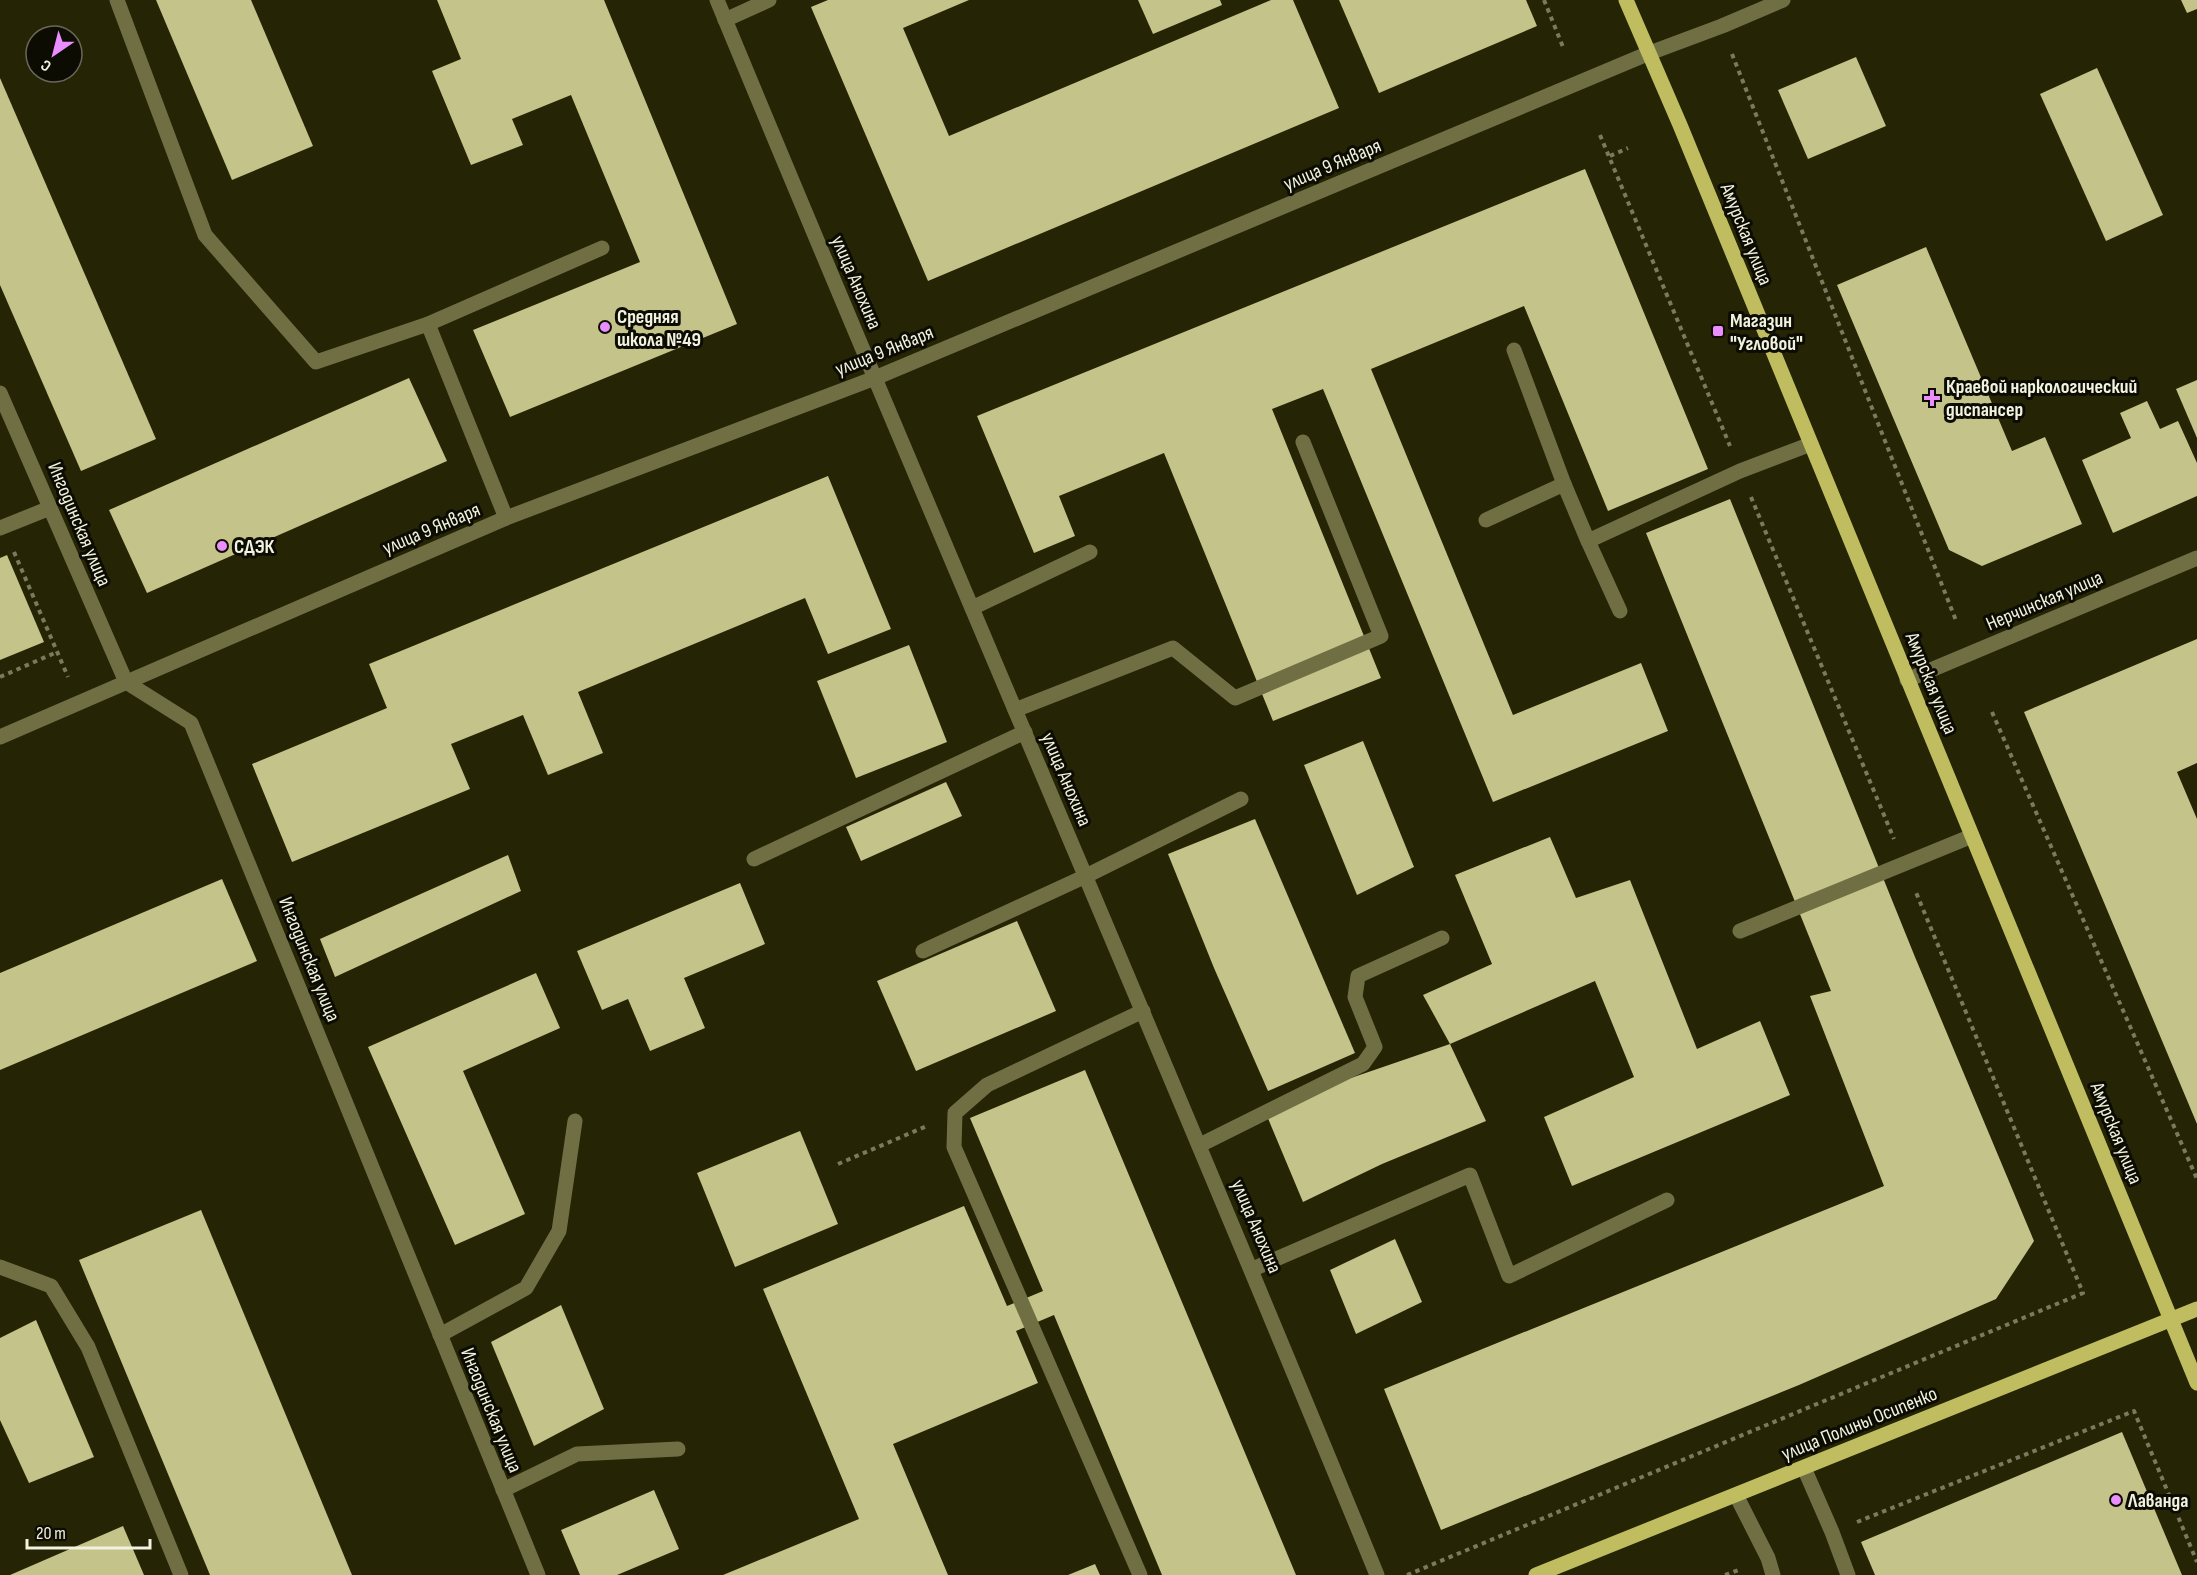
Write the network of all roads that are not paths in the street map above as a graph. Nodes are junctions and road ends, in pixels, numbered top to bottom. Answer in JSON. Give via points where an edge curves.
{"nodes":[{"id":1,"x":117,"y":0,"type":"edge"},
{"id":2,"x":717,"y":0,"type":"edge"},
{"id":3,"x":769,"y":0,"type":"edge"},
{"id":4,"x":1626,"y":0,"type":"edge"},
{"id":5,"x":1782,"y":0,"type":"edge"},
{"id":6,"x":725,"y":20,"type":"junction"},
{"id":7,"x":1647,"y":54,"type":"junction"},
{"id":8,"x":602,"y":248,"type":"dead end"},
{"id":9,"x":428,"y":324,"type":"junction"},
{"id":10,"x":1514,"y":350,"type":"dead end"},
{"id":11,"x":875,"y":378,"type":"junction"},
{"id":12,"x":0,"y":393,"type":"edge"},
{"id":13,"x":1303,"y":442,"type":"dead end"},
{"id":14,"x":1811,"y":444,"type":"junction"},
{"id":15,"x":1564,"y":484,"type":"junction"},
{"id":16,"x":50,"y":508,"type":"junction"},
{"id":17,"x":506,"y":519,"type":"junction"},
{"id":18,"x":1486,"y":520,"type":"dead end"},
{"id":19,"x":1,"y":527,"type":"edge"},
{"id":20,"x":1588,"y":541,"type":"junction"},
{"id":21,"x":1090,"y":552,"type":"dead end"},
{"id":22,"x":2197,"y":558,"type":"edge"},
{"id":23,"x":972,"y":608,"type":"junction"},
{"id":24,"x":1620,"y":611,"type":"dead end"},
{"id":25,"x":1907,"y":680,"type":"junction"},
{"id":26,"x":126,"y":682,"type":"junction"},
{"id":27,"x":1015,"y":710,"type":"junction"},
{"id":28,"x":1024,"y":732,"type":"junction"},
{"id":29,"x":0,"y":737,"type":"edge"},
{"id":30,"x":1241,"y":799,"type":"dead end"},
{"id":31,"x":1972,"y":836,"type":"junction"},
{"id":32,"x":754,"y":859,"type":"dead end"},
{"id":33,"x":1086,"y":876,"type":"junction"},
{"id":34,"x":1740,"y":931,"type":"dead end"},
{"id":35,"x":1442,"y":938,"type":"dead end"},
{"id":36,"x":923,"y":951,"type":"dead end"},
{"id":37,"x":1143,"y":1011,"type":"junction"},
{"id":38,"x":575,"y":1121,"type":"dead end"},
{"id":39,"x":1200,"y":1145,"type":"junction"},
{"id":40,"x":1666,"y":1200,"type":"dead end"},
{"id":41,"x":0,"y":1267,"type":"edge"},
{"id":42,"x":1252,"y":1269,"type":"junction"},
{"id":43,"x":2197,"y":1309,"type":"edge"},
{"id":44,"x":2171,"y":1321,"type":"junction"},
{"id":45,"x":440,"y":1335,"type":"junction"},
{"id":46,"x":2197,"y":1383,"type":"edge"},
{"id":47,"x":678,"y":1449,"type":"dead end"},
{"id":48,"x":1804,"y":1468,"type":"junction"},
{"id":49,"x":502,"y":1490,"type":"junction"},
{"id":50,"x":1736,"y":1495,"type":"junction"},
{"id":51,"x":181,"y":1575,"type":"edge"},
{"id":52,"x":537,"y":1575,"type":"edge"},
{"id":53,"x":1140,"y":1575,"type":"edge"},
{"id":54,"x":1377,"y":1575,"type":"edge"},
{"id":55,"x":1536,"y":1575,"type":"edge"},
{"id":56,"x":1773,"y":1575,"type":"edge"},
{"id":57,"x":1848,"y":1575,"type":"edge"}],
"edges":[{"from":1,"to":9,"type":"street","via":[[205,235],[316,362]]},
{"from":2,"to":6,"type":"street","name":"улица Анохина"},
{"from":3,"to":6,"type":"street"},
{"from":4,"to":7,"type":"main road","name":"Амурская улица"},
{"from":5,"to":7,"type":"street","name":"улица 9 Января"},
{"from":6,"to":11,"type":"street","name":"улица Анохина"},
{"from":7,"to":11,"type":"street","name":"улица 9 Января"},
{"from":7,"to":14,"type":"main road","name":"Амурская улица"},
{"from":8,"to":9,"type":"street"},
{"from":9,"to":17,"type":"street"},
{"from":10,"to":15,"type":"street"},
{"from":11,"to":17,"type":"street","name":"улица 9 Января"},
{"from":11,"to":23,"type":"street","name":"улица Анохина"},
{"from":12,"to":16,"type":"street","name":"Ингодинская улица"},
{"from":13,"to":27,"type":"street","via":[[1381,636],[1235,698],[1173,648]]},
{"from":14,"to":20,"type":"street","via":[[1740,471]]},
{"from":14,"to":25,"type":"main road","name":"Амурская улица"},
{"from":15,"to":18,"type":"street"},
{"from":15,"to":20,"type":"street"},
{"from":16,"to":19,"type":"street"},
{"from":16,"to":26,"type":"street","name":"Ингодинская улица"},
{"from":17,"to":26,"type":"street","name":"улица 9 Января"},
{"from":20,"to":24,"type":"street"},
{"from":21,"to":23,"type":"street"},
{"from":22,"to":25,"type":"street","name":"Нерчинская улица"},
{"from":23,"to":27,"type":"street","name":"улица Анохина"},
{"from":25,"to":31,"type":"main road","name":"Амурская улица"},
{"from":26,"to":29,"type":"street","name":"улица 9 Января"},
{"from":26,"to":45,"type":"street","name":"Ингодинская улица","via":[[191,723]]},
{"from":27,"to":28,"type":"street","name":"улица Анохина"},
{"from":28,"to":32,"type":"street"},
{"from":28,"to":33,"type":"street","name":"улица Анохина"},
{"from":30,"to":33,"type":"street"},
{"from":31,"to":34,"type":"street"},
{"from":31,"to":44,"type":"main road","name":"Амурская улица"},
{"from":33,"to":36,"type":"street"},
{"from":33,"to":37,"type":"street","name":"улица Анохина"},
{"from":35,"to":39,"type":"street","via":[[1358,976],[1355,997],[1375,1047],[1363,1064]]},
{"from":37,"to":39,"type":"street","name":"улица Анохина"},
{"from":37,"to":53,"type":"street","via":[[987,1085],[955,1113],[954,1147]]},
{"from":38,"to":45,"type":"street","via":[[559,1231],[526,1288]]},
{"from":39,"to":42,"type":"street","name":"улица Анохина"},
{"from":40,"to":42,"type":"street","via":[[1509,1276],[1470,1175]]},
{"from":41,"to":51,"type":"street","via":[[51,1286],[88,1347]]},
{"from":42,"to":54,"type":"street","name":"улица Анохина"},
{"from":43,"to":44,"type":"main road","name":"улица Полины Осипенко"},
{"from":44,"to":46,"type":"main road","name":"Амурская улица"},
{"from":44,"to":48,"type":"main road","name":"улица Полины Осипенко"},
{"from":45,"to":49,"type":"street","name":"Ингодинская улица"},
{"from":47,"to":49,"type":"street","via":[[577,1454]]},
{"from":48,"to":50,"type":"main road","name":"улица Полины Осипенко"},
{"from":48,"to":57,"type":"street"},
{"from":49,"to":52,"type":"street","name":"Ингодинская улица"},
{"from":50,"to":55,"type":"main road","name":"улица Полины Осипенко"},
{"from":50,"to":56,"type":"street"}]}
